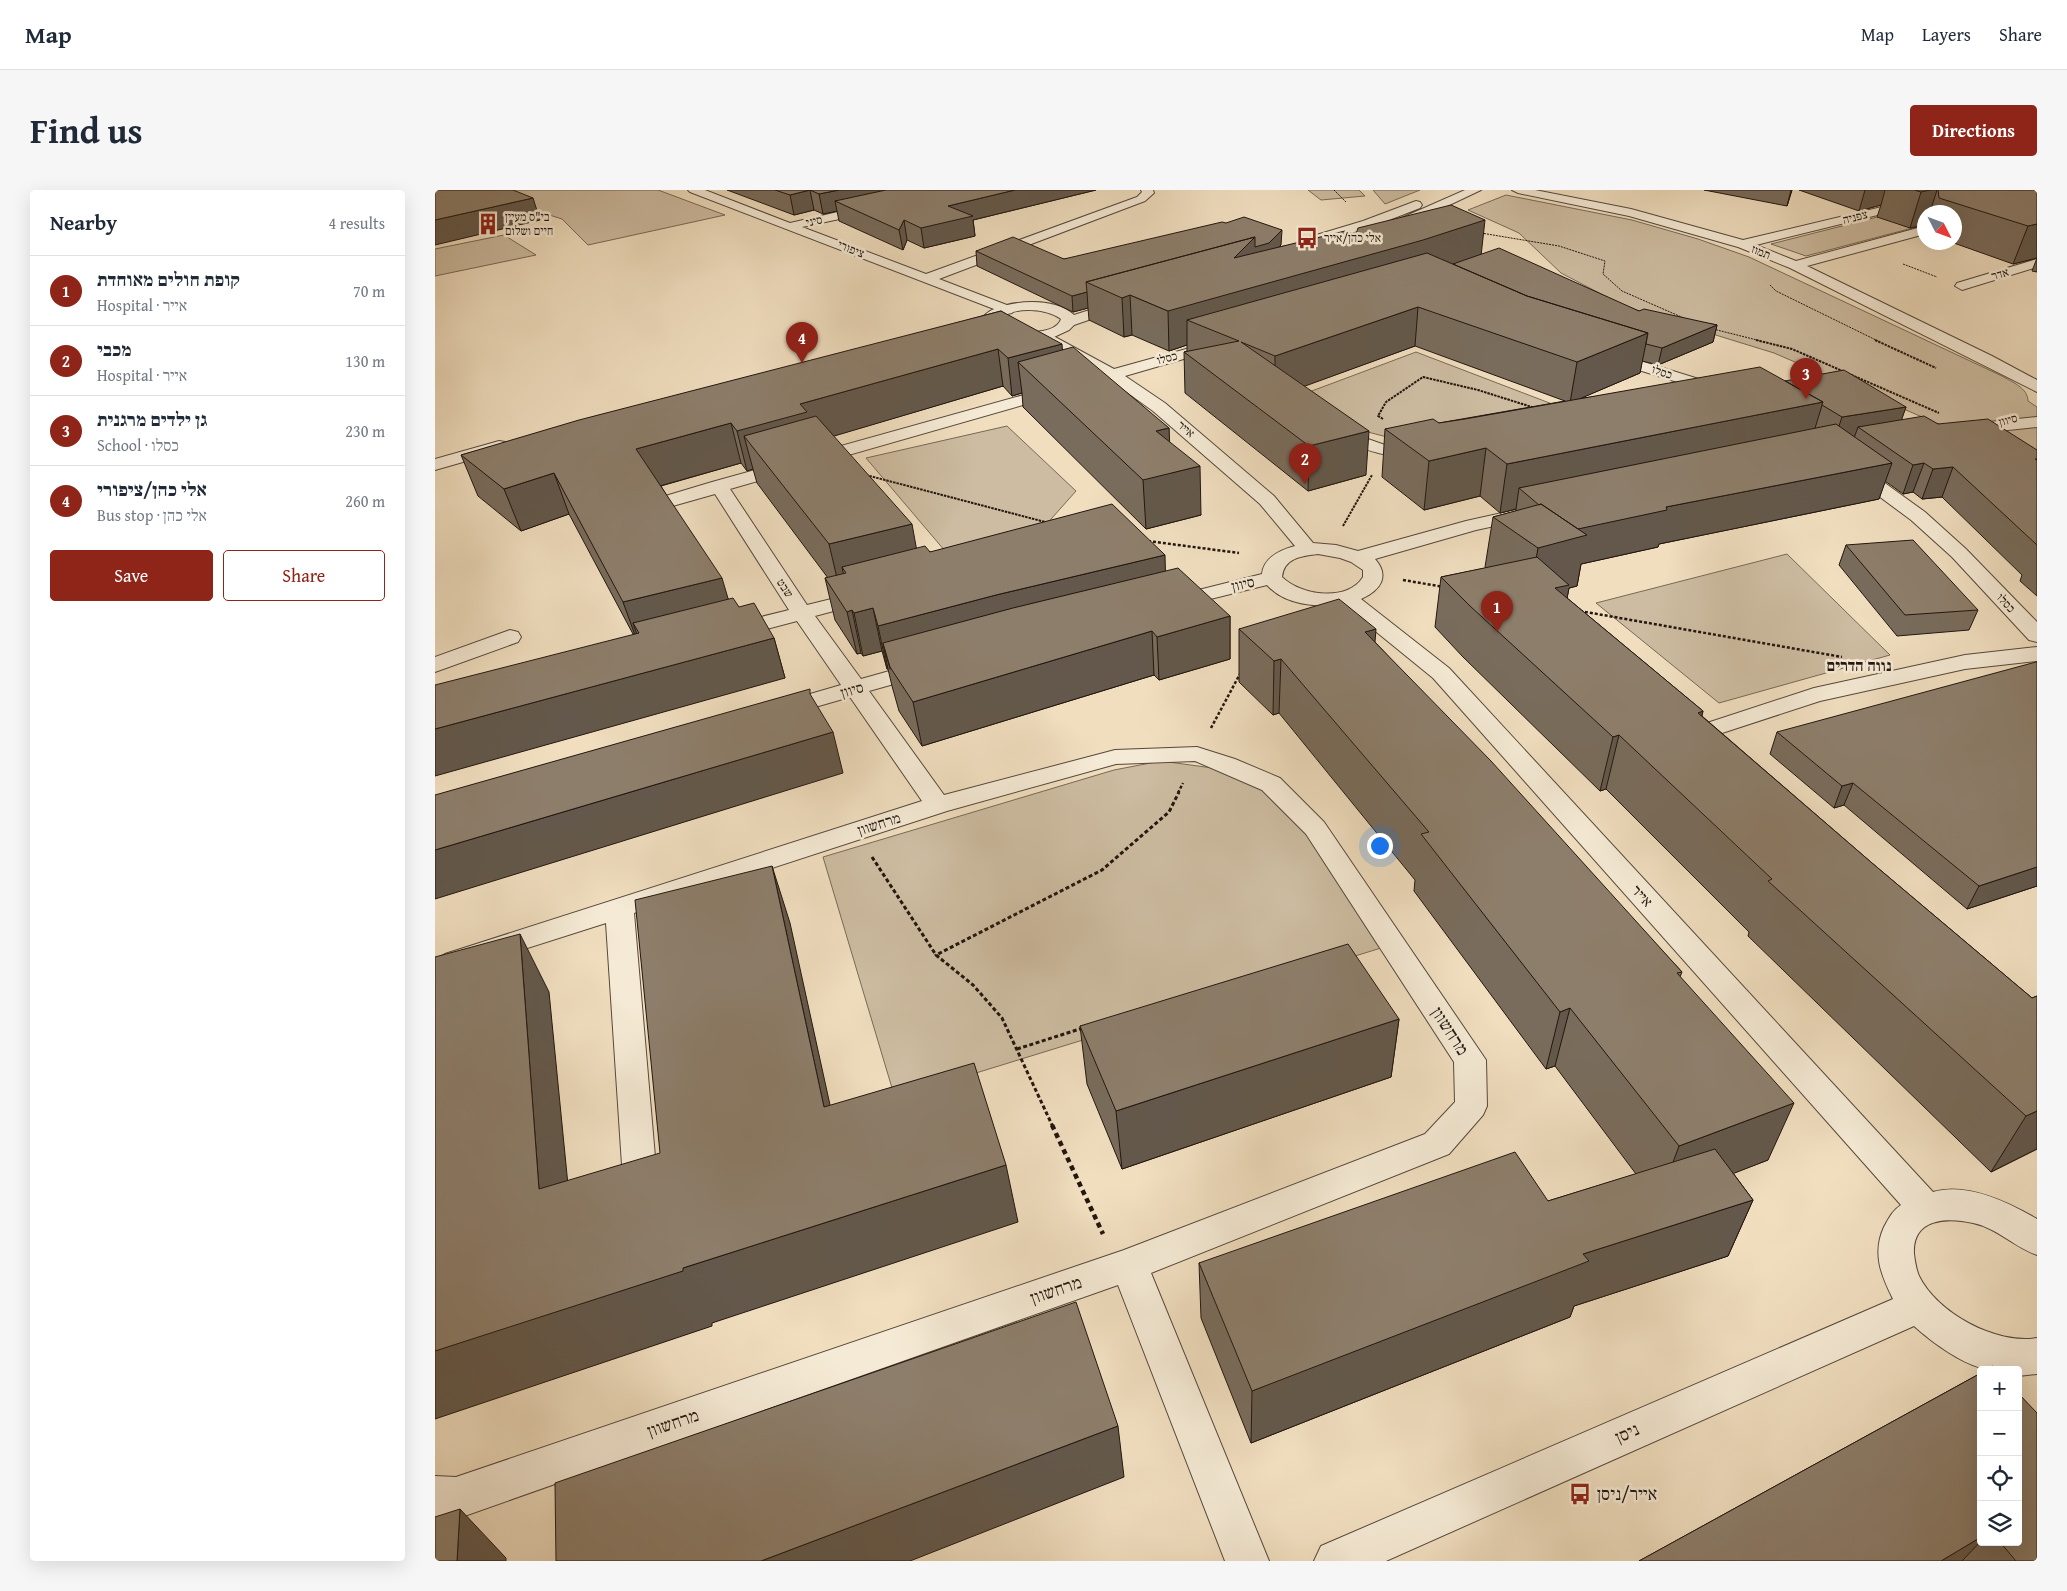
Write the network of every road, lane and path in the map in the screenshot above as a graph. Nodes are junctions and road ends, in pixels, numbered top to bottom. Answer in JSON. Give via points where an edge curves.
{"nodes":[{"id":1,"x":694,"y":190,"type":"edge"},
{"id":2,"x":1147,"y":190,"type":"edge"},
{"id":3,"x":1449,"y":190,"type":"edge"},
{"id":4,"x":1475,"y":190,"type":"edge"},
{"id":5,"x":1518,"y":190,"type":"edge"},
{"id":6,"x":1967,"y":190,"type":"edge"},
{"id":7,"x":884,"y":205,"type":"edge"},
{"id":8,"x":791,"y":226,"type":"junction"},
{"id":9,"x":1480,"y":232,"type":"dead end"},
{"id":10,"x":1917,"y":232,"type":"edge"},
{"id":11,"x":1743,"y":244,"type":"junction"},
{"id":12,"x":1860,"y":248,"type":"junction"},
{"id":13,"x":2037,"y":263,"type":"edge"},
{"id":14,"x":1795,"y":265,"type":"junction"},
{"id":15,"x":926,"y":279,"type":"junction"},
{"id":16,"x":1962,"y":286,"type":"joint"},
{"id":17,"x":1106,"y":296,"type":"edge"},
{"id":18,"x":1070,"y":302,"type":"edge"},
{"id":19,"x":1043,"y":308,"type":"junction"},
{"id":20,"x":1007,"y":310,"type":"junction"},
{"id":21,"x":1687,"y":319,"type":"edge"},
{"id":22,"x":986,"y":321,"type":"junction"},
{"id":23,"x":1069,"y":322,"type":"junction"},
{"id":24,"x":1713,"y":329,"type":"edge"},
{"id":25,"x":1000,"y":334,"type":"junction"},
{"id":26,"x":1044,"y":335,"type":"junction"},
{"id":27,"x":1236,"y":339,"type":"edge"},
{"id":28,"x":1587,"y":350,"type":"edge"},
{"id":29,"x":1987,"y":359,"type":"junction"},
{"id":30,"x":1111,"y":374,"type":"junction"},
{"id":31,"x":2037,"y":378,"type":"edge"},
{"id":32,"x":2037,"y":387,"type":"edge"},
{"id":33,"x":1699,"y":400,"type":"edge"},
{"id":34,"x":1543,"y":411,"type":"edge"},
{"id":35,"x":2037,"y":412,"type":"edge"},
{"id":36,"x":2037,"y":422,"type":"edge"},
{"id":37,"x":1976,"y":428,"type":"junction"},
{"id":38,"x":1944,"y":433,"type":"edge"},
{"id":39,"x":1345,"y":436,"type":"edge"},
{"id":40,"x":517,"y":440,"type":"edge"},
{"id":41,"x":1387,"y":450,"type":"junction"},
{"id":42,"x":1434,"y":450,"type":"edge"},
{"id":43,"x":842,"y":451,"type":"junction"},
{"id":44,"x":511,"y":457,"type":"edge"},
{"id":45,"x":1837,"y":457,"type":"edge"},
{"id":46,"x":435,"y":465,"type":"edge"},
{"id":47,"x":435,"y":481,"type":"edge"},
{"id":48,"x":719,"y":486,"type":"junction"},
{"id":49,"x":669,"y":501,"type":"edge"},
{"id":50,"x":1550,"y":509,"type":"edge"},
{"id":51,"x":1054,"y":524,"type":"edge"},
{"id":52,"x":1339,"y":533,"type":"dead end"},
{"id":53,"x":1141,"y":541,"type":"edge"},
{"id":54,"x":1308,"y":549,"type":"junction"},
{"id":55,"x":1239,"y":553,"type":"dead end"},
{"id":56,"x":1358,"y":557,"type":"junction"},
{"id":57,"x":1272,"y":578,"type":"junction"},
{"id":58,"x":1400,"y":579,"type":"dead end"},
{"id":59,"x":1448,"y":588,"type":"dead end"},
{"id":60,"x":889,"y":591,"type":"edge"},
{"id":61,"x":1346,"y":597,"type":"junction"},
{"id":62,"x":1149,"y":608,"type":"edge"},
{"id":63,"x":1573,"y":610,"type":"edge"},
{"id":64,"x":802,"y":613,"type":"junction"},
{"id":65,"x":2037,"y":635,"type":"edge"},
{"id":66,"x":510,"y":637,"type":"dead end"},
{"id":67,"x":706,"y":638,"type":"edge"},
{"id":68,"x":2037,"y":654,"type":"edge"},
{"id":69,"x":945,"y":662,"type":"edge"},
{"id":70,"x":435,"y":665,"type":"edge"},
{"id":71,"x":1243,"y":668,"type":"dead end"},
{"id":72,"x":1873,"y":682,"type":"junction"},
{"id":73,"x":854,"y":689,"type":"junction"},
{"id":74,"x":759,"y":716,"type":"edge"},
{"id":75,"x":1716,"y":728,"type":"edge"},
{"id":76,"x":1197,"y":754,"type":"junction"},
{"id":77,"x":938,"y":805,"type":"junction"},
{"id":78,"x":855,"y":832,"type":"junction"},
{"id":79,"x":619,"y":908,"type":"junction"},
{"id":80,"x":936,"y":956,"type":"junction"},
{"id":81,"x":435,"y":974,"type":"edge"},
{"id":82,"x":1093,"y":1026,"type":"edge"},
{"id":83,"x":1017,"y":1049,"type":"junction"},
{"id":84,"x":640,"y":1180,"type":"edge"},
{"id":85,"x":1926,"y":1209,"type":"junction"},
{"id":86,"x":2037,"y":1239,"type":"edge"},
{"id":87,"x":1129,"y":1265,"type":"junction"},
{"id":88,"x":1919,"y":1306,"type":"junction"},
{"id":89,"x":2037,"y":1356,"type":"edge"},
{"id":90,"x":435,"y":1497,"type":"edge"},
{"id":91,"x":1247,"y":1561,"type":"edge"},
{"id":92,"x":1336,"y":1561,"type":"edge"}],
"edges":[{"from":1,"to":8,"type":"street","name":"ציפורי"},
{"from":2,"to":15,"type":"street","via":[[1148,194],[1141,199]]},
{"from":3,"to":4,"type":"street","via":[[1297,251],[1390,227]]},
{"from":5,"to":11,"type":"street","name":"תמוז","via":[[1631,213]]},
{"from":6,"to":11,"type":"street","name":"צפניה"},
{"from":7,"to":8,"type":"street","name":"סיני"},
{"from":8,"to":15,"type":"street","name":"ציפורי"},
{"from":9,"to":21,"type":"path","via":[[1584,252],[1605,261],[1603,274],[1621,292]]},
{"from":10,"to":12,"type":"street"},
{"from":11,"to":14,"type":"street","name":"תמוז"},
{"from":12,"to":14,"type":"street"},
{"from":12,"to":16,"type":"path"},
{"from":13,"to":16,"type":"street","name":"אדר"},
{"from":14,"to":29,"type":"street","name":"תמוז"},
{"from":15,"to":20,"type":"street","name":"ציפורי"},
{"from":17,"to":23,"type":"street","via":[[1133,295]]},
{"from":18,"to":19,"type":"street"},
{"from":19,"to":20,"type":"street"},
{"from":19,"to":23,"type":"street","via":[[1063,313]]},
{"from":20,"to":22,"type":"street"},
{"from":22,"to":25,"type":"street","via":[[991,331]]},
{"from":22,"to":25,"type":"street","via":[[959,335]]},
{"from":23,"to":26,"type":"street","via":[[1065,327]]},
{"from":24,"to":37,"type":"path","via":[[1792,349]]},
{"from":25,"to":26,"type":"street","via":[[1021,337]]},
{"from":26,"to":30,"type":"street","name":"אייר"},
{"from":27,"to":30,"type":"street","name":"כסלו"},
{"from":28,"to":33,"type":"street","name":"כסלו","via":[[1732,396]]},
{"from":29,"to":31,"type":"street","name":"תמוז"},
{"from":29,"to":32,"type":"street","name":"תמוז"},
{"from":30,"to":43,"type":"street","name":"כסלו"},
{"from":30,"to":54,"type":"street","name":"אייר","via":[[1159,406],[1255,489]]},
{"from":34,"to":41,"type":"path","via":[[1423,377],[1386,402],[1378,416],[1399,426]]},
{"from":35,"to":37,"type":"street","name":"סיוון"},
{"from":36,"to":37,"type":"street","name":"סיוון"},
{"from":37,"to":38,"type":"street","name":"סיוון"},
{"from":39,"to":41,"type":"street"},
{"from":40,"to":46,"type":"street"},
{"from":41,"to":42,"type":"street"},
{"from":41,"to":52,"type":"path"},
{"from":43,"to":48,"type":"street","name":"כסלו"},
{"from":43,"to":51,"type":"path","via":[[867,476]]},
{"from":44,"to":47,"type":"street"},
{"from":45,"to":65,"type":"street","name":"כסלו","via":[[1918,516],[1959,553]]},
{"from":48,"to":49,"type":"street","name":"כסלו"},
{"from":48,"to":64,"type":"street","name":"שבט"},
{"from":50,"to":56,"type":"street","via":[[1473,525]]},
{"from":53,"to":55,"type":"path"},
{"from":54,"to":56,"type":"street","via":[[1340,550]]},
{"from":54,"to":57,"type":"street","via":[[1283,556],[1275,563]]},
{"from":56,"to":61,"type":"street","via":[[1372,570],[1373,578],[1368,586]]},
{"from":57,"to":61,"type":"street","via":[[1287,591],[1300,596]]},
{"from":57,"to":62,"type":"street","name":"סיוון"},
{"from":58,"to":59,"type":"path"},
{"from":60,"to":64,"type":"street"},
{"from":61,"to":85,"type":"street","name":"אייר","via":[[1441,673]]},
{"from":63,"to":72,"type":"path","via":[[1843,658]]},
{"from":64,"to":67,"type":"street"},
{"from":64,"to":73,"type":"street","name":"שבט"},
{"from":66,"to":70,"type":"street"},
{"from":68,"to":72,"type":"street","via":[[1965,662]]},
{"from":69,"to":73,"type":"street","name":"סיוון"},
{"from":71,"to":76,"type":"path"},
{"from":72,"to":75,"type":"street","via":[[1814,695]]},
{"from":73,"to":74,"type":"street","name":"סיוון"},
{"from":73,"to":77,"type":"street","name":"שבט"},
{"from":76,"to":77,"type":"street","name":"מרחשוון","via":[[1115,757]]},
{"from":76,"to":80,"type":"path","via":[[1169,812],[1103,870]]},
{"from":76,"to":87,"type":"street","name":"מרחשוון","via":[[1271,784],[1315,828],[1469,1060],[1471,1106],[1437,1144]]},
{"from":77,"to":78,"type":"street","name":"מרחשוון"},
{"from":78,"to":79,"type":"street","name":"מרחשוון"},
{"from":78,"to":80,"type":"path"},
{"from":79,"to":81,"type":"street","name":"מרחשוון","via":[[455,961]]},
{"from":79,"to":84,"type":"street"},
{"from":80,"to":83,"type":"path","via":[[973,985],[1002,1018]]},
{"from":82,"to":83,"type":"path"},
{"from":83,"to":87,"type":"path","via":[[1100,1230]]},
{"from":85,"to":86,"type":"street","via":[[1947,1204],[1973,1207],[2000,1215]]},
{"from":85,"to":88,"type":"street","via":[[1908,1220],[1897,1237],[1895,1258],[1902,1282]]},
{"from":87,"to":90,"type":"street","name":"מרחשוון","via":[[465,1495]]},
{"from":87,"to":91,"type":"street"},
{"from":88,"to":89,"type":"street","via":[[1943,1328],[1972,1345],[2003,1355]]},
{"from":88,"to":92,"type":"street","name":"ניסן"}]}
